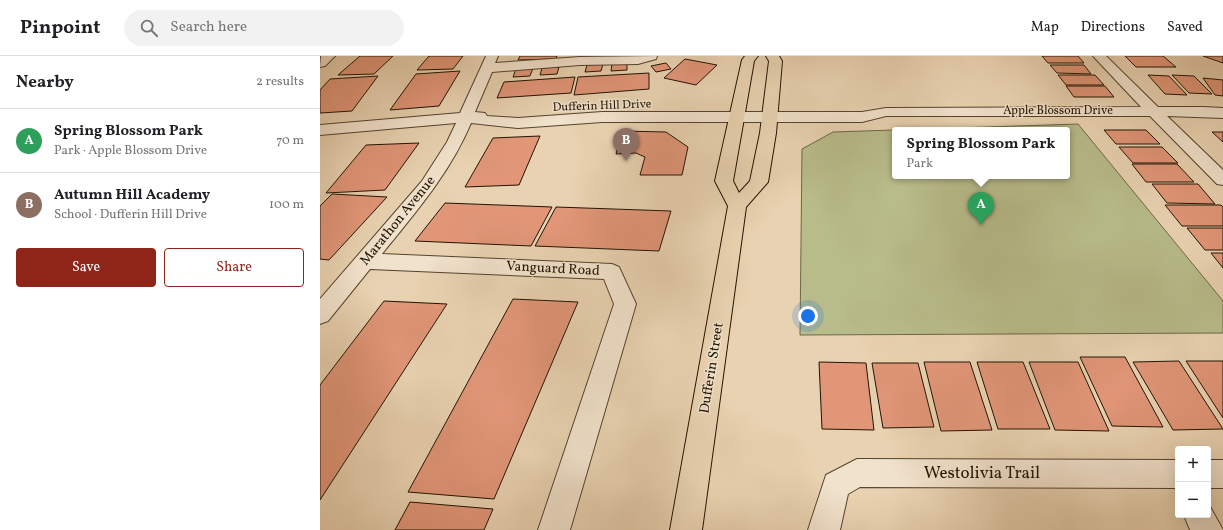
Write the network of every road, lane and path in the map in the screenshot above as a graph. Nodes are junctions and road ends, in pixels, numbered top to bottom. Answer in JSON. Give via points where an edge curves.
{"nodes":[{"id":1,"x":329,"y":56,"type":"edge"},
{"id":2,"x":651,"y":56,"type":"edge"},
{"id":3,"x":752,"y":56,"type":"edge"},
{"id":4,"x":772,"y":56,"type":"edge"},
{"id":5,"x":1099,"y":56,"type":"edge"},
{"id":6,"x":489,"y":62,"type":"edge"},
{"id":7,"x":320,"y":63,"type":"edge"},
{"id":8,"x":738,"y":110,"type":"junction"},
{"id":9,"x":771,"y":110,"type":"junction"},
{"id":10,"x":1153,"y":111,"type":"junction"},
{"id":11,"x":1223,"y":113,"type":"edge"},
{"id":12,"x":465,"y":118,"type":"junction"},
{"id":13,"x":320,"y":130,"type":"edge"},
{"id":14,"x":1223,"y":180,"type":"edge"},
{"id":15,"x":737,"y":206,"type":"junction"},
{"id":16,"x":367,"y":260,"type":"junction"},
{"id":17,"x":320,"y":316,"type":"edge"},
{"id":18,"x":1211,"y":474,"type":"edge"},
{"id":19,"x":1223,"y":474,"type":"edge"},
{"id":20,"x":1175,"y":475,"type":"edge"},
{"id":21,"x":1201,"y":518,"type":"edge"},
{"id":22,"x":554,"y":530,"type":"edge"},
{"id":23,"x":686,"y":530,"type":"edge"},
{"id":24,"x":824,"y":530,"type":"edge"},
{"id":25,"x":1207,"y":530,"type":"edge"}],
"edges":[{"from":1,"to":7,"type":"street"},
{"from":2,"to":6,"type":"street","via":[[638,60]]},
{"from":3,"to":8,"type":"main road","via":[[748,60]]},
{"from":4,"to":9,"type":"main road","via":[[776,61]]},
{"from":5,"to":10,"type":"street"},
{"from":6,"to":12,"type":"street","name":"Marathon Avenue"},
{"from":8,"to":9,"type":"street","name":"Apple Blossom Drive"},
{"from":8,"to":12,"type":"street","name":"Dufferin Hill Drive","via":[[518,123]]},
{"from":8,"to":15,"type":"main road","via":[[724,181]]},
{"from":9,"to":10,"type":"street","name":"Apple Blossom Drive","via":[[862,116],[893,112]]},
{"from":9,"to":15,"type":"main road","via":[[759,182]]},
{"from":10,"to":11,"type":"street","name":"Apple Blossom Drive"},
{"from":10,"to":14,"type":"street"},
{"from":12,"to":13,"type":"street","name":"Dufferin Hill Drive"},
{"from":12,"to":16,"type":"street","name":"Marathon Avenue","via":[[455,142],[429,184]]},
{"from":15,"to":23,"type":"main road","name":"Dufferin Street"},
{"from":16,"to":17,"type":"street","name":"Marathon Avenue"},
{"from":16,"to":22,"type":"street","name":"Vanguard Road","via":[[612,272],[625,304]]},
{"from":18,"to":19,"type":"street"},
{"from":20,"to":24,"type":"street","name":"Westolivia Trail","via":[[856,473],[836,485]]},
{"from":21,"to":25,"type":"street"}]}
